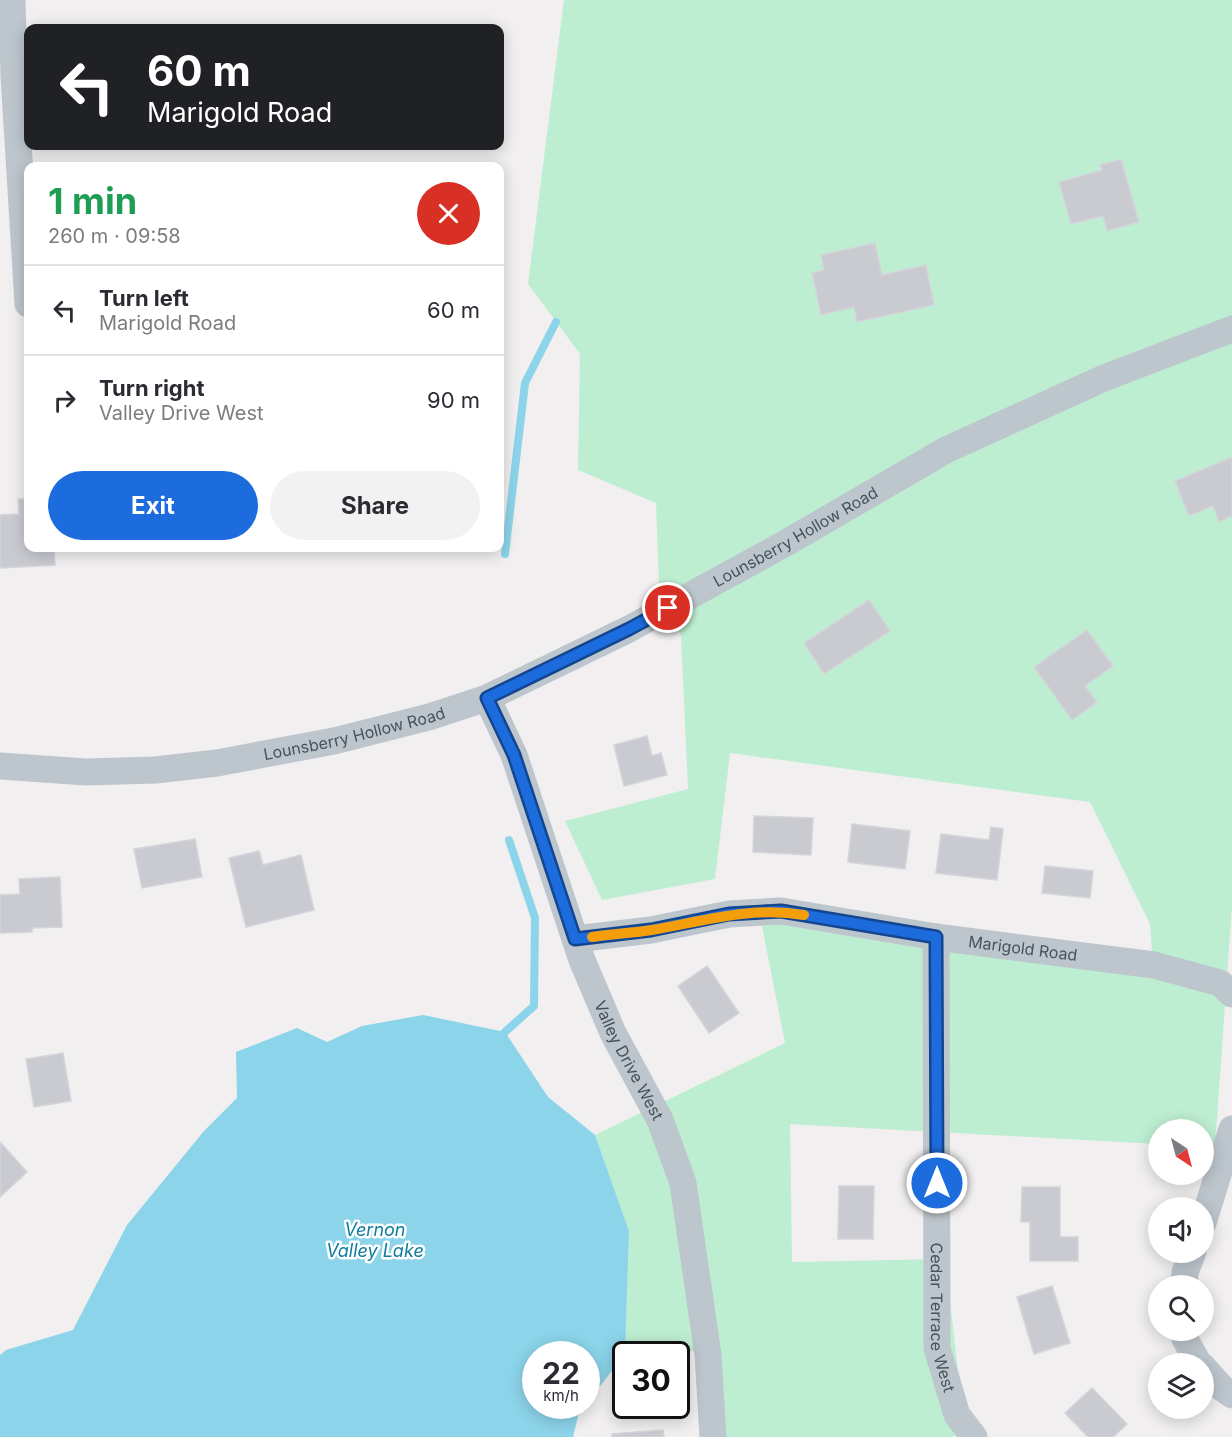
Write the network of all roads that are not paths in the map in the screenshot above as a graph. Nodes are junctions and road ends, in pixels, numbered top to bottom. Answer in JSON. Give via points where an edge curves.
{"nodes":[{"id":1,"x":12,"y":0,"type":"edge"},
{"id":2,"x":24,"y":239,"type":"edge"},
{"id":3,"x":1232,"y":329,"type":"edge"},
{"id":4,"x":487,"y":698,"type":"junction"},
{"id":5,"x":0,"y":766,"type":"edge"},
{"id":6,"x":936,"y":937,"type":"junction"},
{"id":7,"x":575,"y":939,"type":"junction"},
{"id":8,"x":1226,"y":989,"type":"edge"},
{"id":9,"x":1232,"y":1129,"type":"edge"},
{"id":10,"x":1211,"y":1197,"type":"edge"},
{"id":11,"x":1214,"y":1378,"type":"edge"},
{"id":12,"x":1232,"y":1395,"type":"edge"},
{"id":13,"x":713,"y":1437,"type":"edge"},
{"id":14,"x":974,"y":1437,"type":"edge"}],
"edges":[{"from":1,"to":2,"type":"street"},
{"from":3,"to":4,"type":"street","name":"Lounsberry Hollow Road","via":[[1104,378],[946,450],[629,629]]},
{"from":4,"to":5,"type":"street","name":"Lounsberry Hollow Road","via":[[334,741],[217,763],[98,772]]},
{"from":4,"to":7,"type":"street","name":"Valley Drive West","via":[[514,755]]},
{"from":6,"to":7,"type":"street","name":"Marigold Road","via":[[781,911],[729,914],[651,930]]},
{"from":6,"to":8,"type":"street","name":"Marigold Road","via":[[1154,965]]},
{"from":6,"to":14,"type":"street","name":"Cedar Terrace West","via":[[937,1348],[957,1415]]},
{"from":7,"to":13,"type":"street","name":"Valley Drive West","via":[[613,1033],[660,1120],[683,1184],[708,1355]]},
{"from":9,"to":10,"type":"street"},
{"from":11,"to":12,"type":"street"}]}
